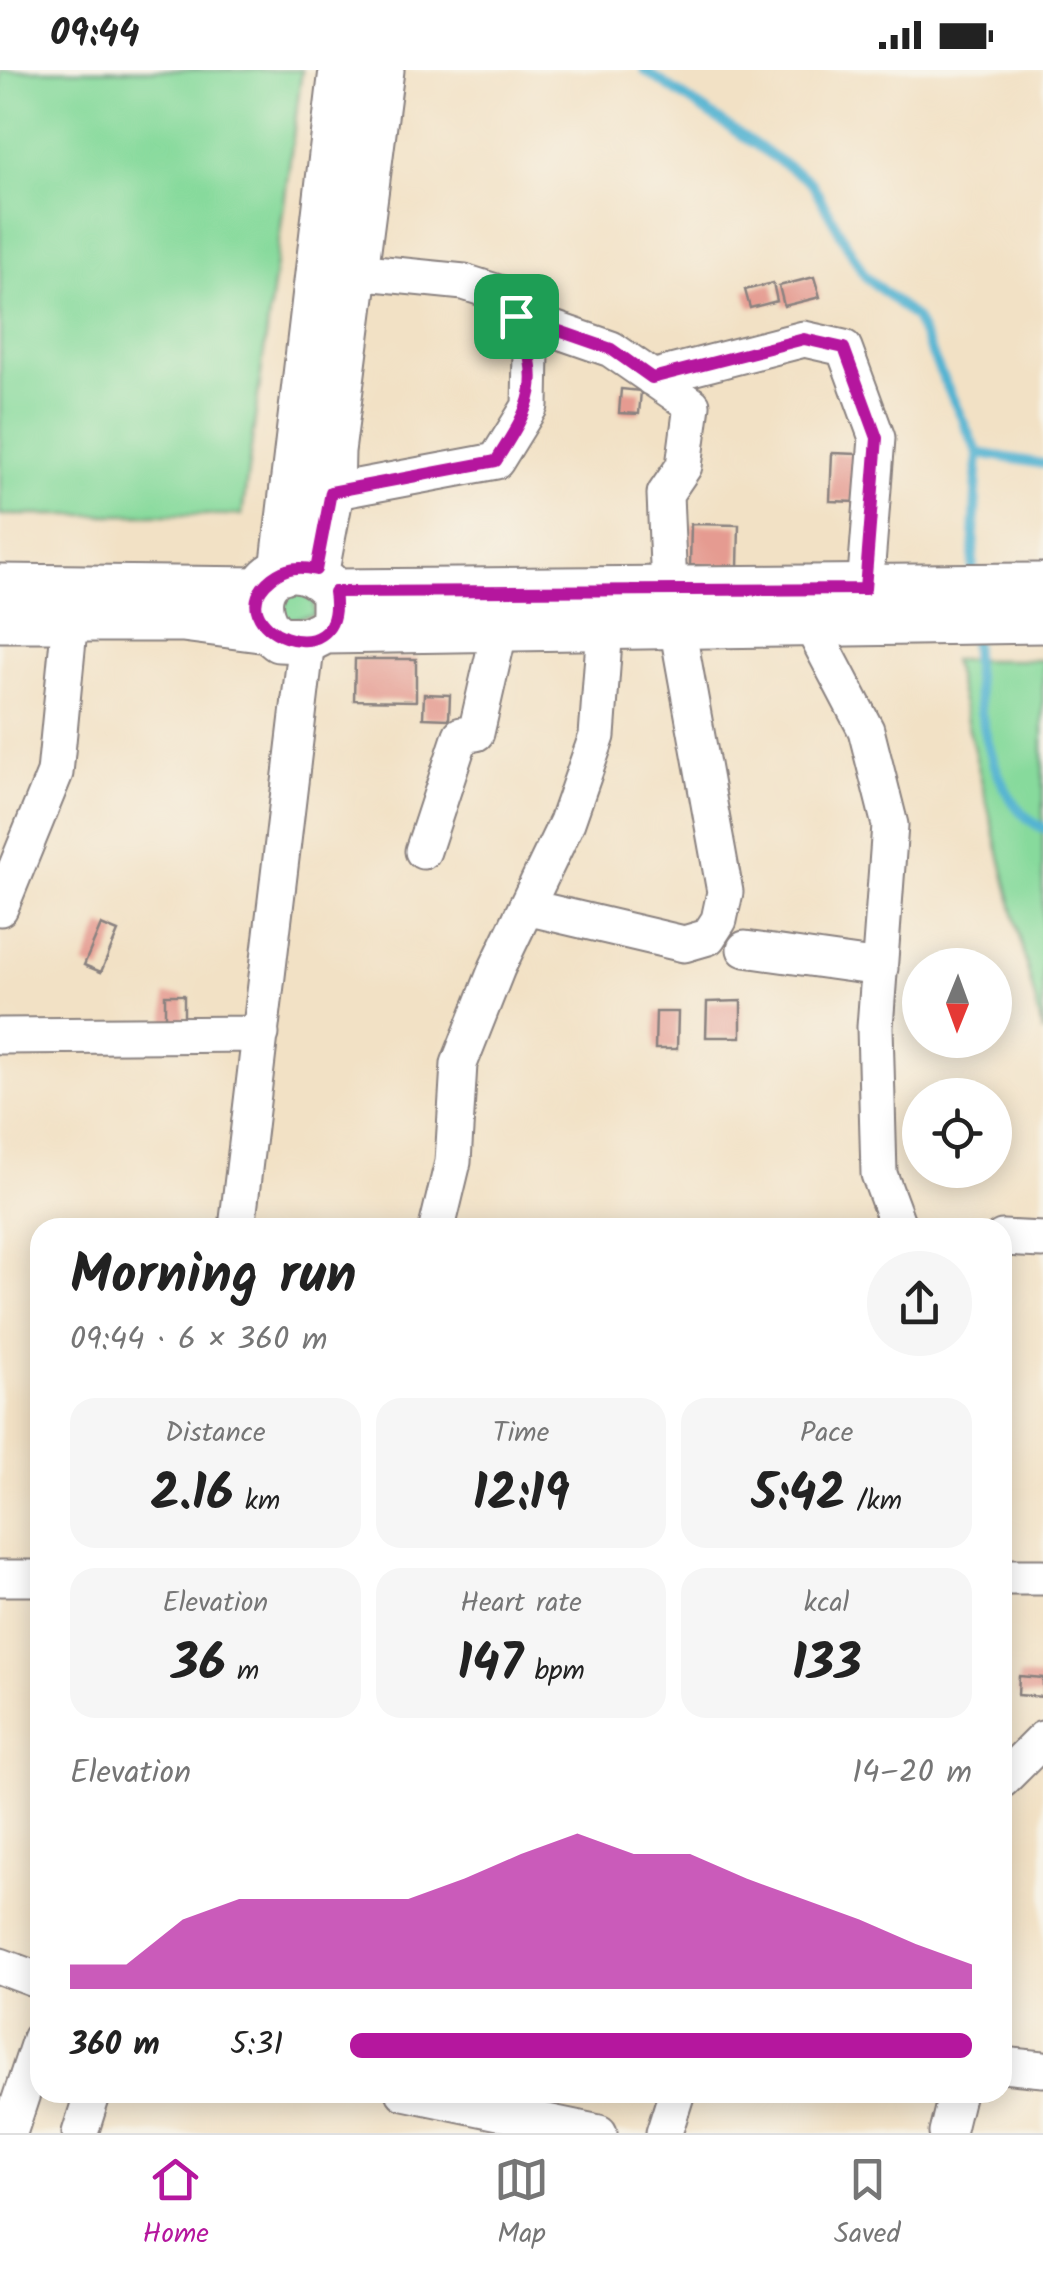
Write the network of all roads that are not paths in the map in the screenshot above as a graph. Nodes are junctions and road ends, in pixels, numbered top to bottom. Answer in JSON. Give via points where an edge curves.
{"nodes":[{"id":1,"x":342,"y":70,"type":"edge"},
{"id":2,"x":381,"y":70,"type":"edge"},
{"id":3,"x":355,"y":271,"type":"junction"},
{"id":4,"x":516,"y":316,"type":"junction"},
{"id":5,"x":652,"y":378,"type":"junction"},
{"id":6,"x":331,"y":492,"type":"junction"},
{"id":7,"x":0,"y":587,"type":"edge"},
{"id":8,"x":865,"y":589,"type":"junction"},
{"id":9,"x":299,"y":603,"type":"junction"},
{"id":10,"x":1032,"y":603,"type":"edge"},
{"id":11,"x":936,"y":606,"type":"junction"},
{"id":12,"x":673,"y":608,"type":"junction"},
{"id":13,"x":0,"y":619,"type":"edge"},
{"id":14,"x":70,"y":619,"type":"junction"},
{"id":15,"x":811,"y":625,"type":"junction"},
{"id":16,"x":605,"y":626,"type":"junction"},
{"id":17,"x":500,"y":628,"type":"junction"},
{"id":18,"x":423,"y":852,"type":"dead end"},
{"id":19,"x":526,"y":907,"type":"junction"},
{"id":20,"x":0,"y":908,"type":"edge"},
{"id":21,"x":745,"y":949,"type":"dead end"},
{"id":22,"x":880,"y":968,"type":"junction"},
{"id":23,"x":261,"y":1034,"type":"junction"},
{"id":24,"x":0,"y":1036,"type":"edge"},
{"id":25,"x":238,"y":1218,"type":"edge"},
{"id":26,"x":439,"y":1218,"type":"edge"},
{"id":27,"x":895,"y":1218,"type":"edge"},
{"id":28,"x":1012,"y":1238,"type":"edge"},
{"id":29,"x":1043,"y":1240,"type":"edge"},
{"id":30,"x":1012,"y":1577,"type":"edge"},
{"id":31,"x":1043,"y":1577,"type":"edge"},
{"id":32,"x":0,"y":1578,"type":"edge"},
{"id":33,"x":30,"y":1578,"type":"edge"},
{"id":34,"x":1043,"y":1740,"type":"edge"},
{"id":35,"x":1012,"y":1770,"type":"edge"},
{"id":36,"x":0,"y":1966,"type":"edge"},
{"id":37,"x":30,"y":1977,"type":"edge"},
{"id":38,"x":1012,"y":2066,"type":"edge"},
{"id":39,"x":30,"y":2069,"type":"edge"},
{"id":40,"x":1043,"y":2069,"type":"edge"},
{"id":41,"x":90,"y":2103,"type":"edge"},
{"id":42,"x":456,"y":2103,"type":"edge"},
{"id":43,"x":674,"y":2103,"type":"edge"},
{"id":44,"x":954,"y":2103,"type":"edge"},
{"id":45,"x":9,"y":2133,"type":"edge"},
{"id":46,"x":80,"y":2133,"type":"edge"},
{"id":47,"x":599,"y":2133,"type":"edge"},
{"id":48,"x":664,"y":2133,"type":"edge"},
{"id":49,"x":947,"y":2133,"type":"edge"}],
"edges":[{"from":1,"to":9,"type":"main road"},
{"from":2,"to":3,"type":"main road"},
{"from":3,"to":4,"type":"street","via":[[494,288],[508,296]]},
{"from":3,"to":6,"type":"main road"},
{"from":4,"to":5,"type":"street","via":[[611,349]]},
{"from":4,"to":6,"type":"street","via":[[531,352],[530,406],[496,461]]},
{"from":5,"to":8,"type":"street","via":[[804,339],[844,348],[877,438]]},
{"from":5,"to":12,"type":"street","via":[[692,406],[684,466],[665,494]]},
{"from":6,"to":9,"type":"main road"},
{"from":7,"to":9,"type":"main road"},
{"from":8,"to":11,"type":"main road"},
{"from":8,"to":12,"type":"main road"},
{"from":9,"to":12,"type":"main road"},
{"from":9,"to":14,"type":"main road","via":[[183,619]]},
{"from":9,"to":17,"type":"main road"},
{"from":9,"to":23,"type":"street"},
{"from":10,"to":11,"type":"main road"},
{"from":11,"to":15,"type":"main road"},
{"from":12,"to":15,"type":"main road"},
{"from":12,"to":16,"type":"main road"},
{"from":12,"to":19,"type":"street","via":[[726,892],[720,920],[708,937],[684,944]]},
{"from":13,"to":14,"type":"main road"},
{"from":14,"to":20,"type":"street","via":[[55,773]]},
{"from":15,"to":22,"type":"street","via":[[866,730],[890,825]]},
{"from":16,"to":17,"type":"main road"},
{"from":16,"to":19,"type":"street","via":[[597,736],[567,822]]},
{"from":17,"to":18,"type":"street","via":[[476,733],[461,734]]},
{"from":19,"to":26,"type":"street","via":[[460,1064],[453,1162]]},
{"from":21,"to":22,"type":"street"},
{"from":22,"to":27,"type":"street","via":[[879,1174]]},
{"from":23,"to":24,"type":"street"},
{"from":23,"to":25,"type":"street"},
{"from":28,"to":29,"type":"street"},
{"from":30,"to":31,"type":"street"},
{"from":32,"to":33,"type":"street"},
{"from":34,"to":35,"type":"street"},
{"from":36,"to":37,"type":"street"},
{"from":38,"to":40,"type":"street"},
{"from":39,"to":45,"type":"street"},
{"from":41,"to":46,"type":"street"},
{"from":42,"to":47,"type":"street"},
{"from":43,"to":48,"type":"street"},
{"from":44,"to":49,"type":"street"}]}
